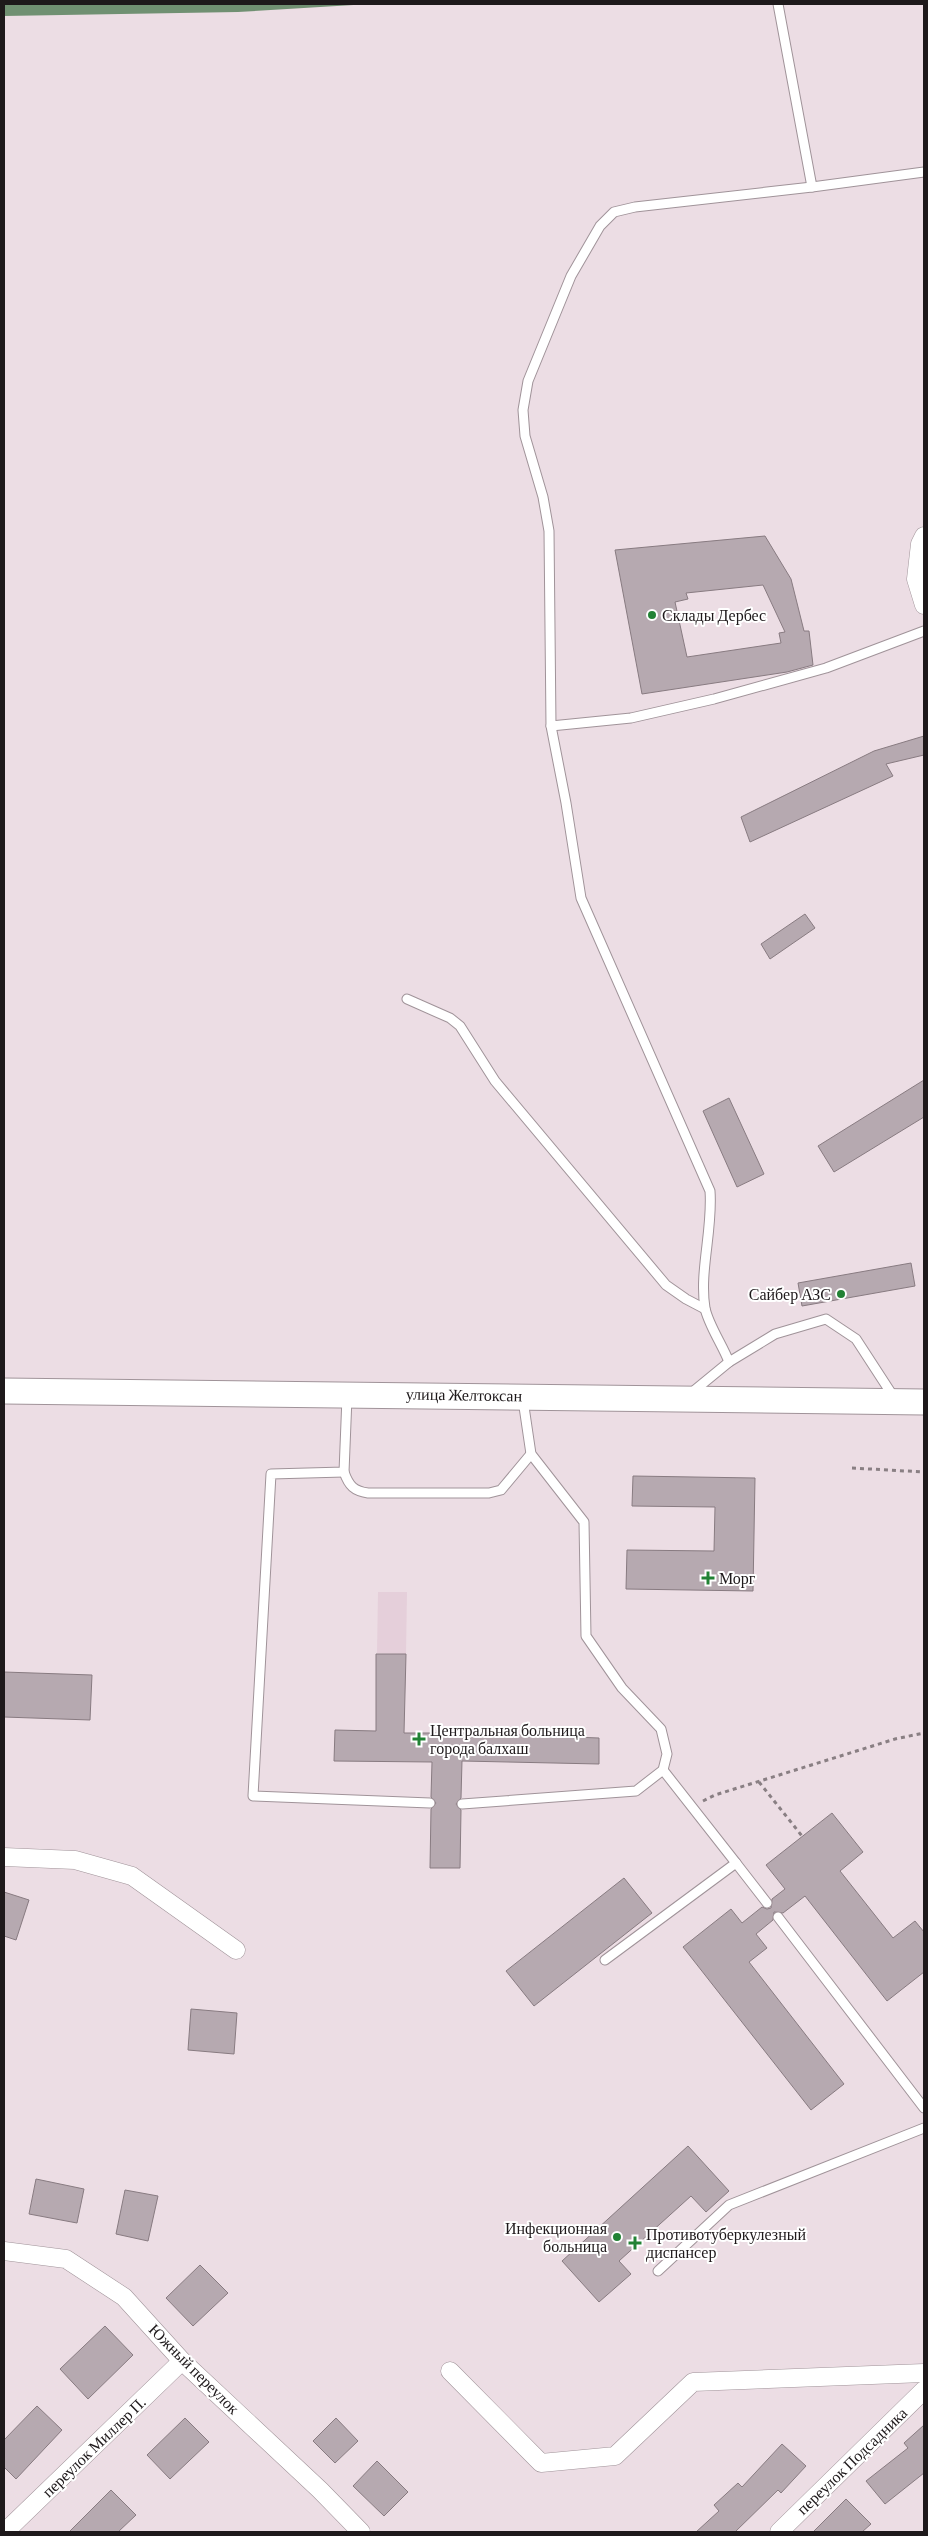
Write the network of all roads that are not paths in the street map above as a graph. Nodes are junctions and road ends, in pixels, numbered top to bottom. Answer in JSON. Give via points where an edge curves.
{"nodes":[{"id":1,"x":778,"y":4,"type":"edge"},
{"id":2,"x":924,"y":172,"type":"edge"},
{"id":3,"x":812,"y":187,"type":"junction"},
{"id":4,"x":924,"y":536,"type":"edge"},
{"id":5,"x":924,"y":605,"type":"edge"},
{"id":6,"x":924,"y":631,"type":"edge"},
{"id":7,"x":551,"y":726,"type":"junction"},
{"id":8,"x":407,"y":999,"type":"dead end"},
{"id":9,"x":705,"y":1309,"type":"junction"},
{"id":10,"x":729,"y":1362,"type":"junction"},
{"id":11,"x":4,"y":1391,"type":"edge"},
{"id":12,"x":347,"y":1394,"type":"junction"},
{"id":13,"x":523,"y":1396,"type":"junction"},
{"id":14,"x":685,"y":1399,"type":"junction"},
{"id":15,"x":896,"y":1401,"type":"junction"},
{"id":16,"x":924,"y":1402,"type":"edge"},
{"id":17,"x":531,"y":1454,"type":"junction"},
{"id":18,"x":344,"y":1472,"type":"junction"},
{"id":19,"x":663,"y":1770,"type":"junction"},
{"id":20,"x":430,"y":1802,"type":"dead end"},
{"id":21,"x":462,"y":1804,"type":"dead end"},
{"id":22,"x":4,"y":1857,"type":"edge"},
{"id":23,"x":736,"y":1863,"type":"junction"},
{"id":24,"x":768,"y":1903,"type":"dead end"},
{"id":25,"x":778,"y":1917,"type":"dead end"},
{"id":26,"x":236,"y":1950,"type":"dead end"},
{"id":27,"x":605,"y":1960,"type":"dead end"},
{"id":28,"x":924,"y":2108,"type":"edge"},
{"id":29,"x":924,"y":2128,"type":"edge"},
{"id":30,"x":4,"y":2251,"type":"edge"},
{"id":31,"x":658,"y":2271,"type":"dead end"},
{"id":32,"x":182,"y":2361,"type":"junction"},
{"id":33,"x":450,"y":2371,"type":"dead end"},
{"id":34,"x":924,"y":2373,"type":"edge"},
{"id":35,"x":924,"y":2390,"type":"edge"},
{"id":36,"x":4,"y":2532,"type":"edge"},
{"id":37,"x":360,"y":2532,"type":"edge"},
{"id":38,"x":779,"y":2532,"type":"edge"}],
"edges":[{"from":1,"to":3,"type":"lane"},
{"from":2,"to":3,"type":"lane"},
{"from":3,"to":7,"type":"lane","via":[[614,212],[600,226],[571,276],[528,381],[523,410],[525,436],[543,497],[549,531]]},
{"from":4,"to":5,"type":"street","via":[[916,579]]},
{"from":6,"to":7,"type":"lane","via":[[826,668],[714,699],[631,718]]},
{"from":7,"to":9,"type":"lane","via":[[581,898],[710,1191],[712,1213],[705,1268]]},
{"from":8,"to":9,"type":"lane","via":[[450,1018],[460,1026],[496,1081],[666,1285]]},
{"from":9,"to":10,"type":"lane"},
{"from":10,"to":14,"type":"lane"},
{"from":10,"to":15,"type":"lane","via":[[775,1334],[826,1319],[856,1339]]},
{"from":11,"to":12,"type":"main road","name":"улица Желтоксан"},
{"from":12,"to":13,"type":"main road","name":"улица Желтоксан"},
{"from":12,"to":18,"type":"lane"},
{"from":13,"to":14,"type":"main road","name":"улица Желтоксан"},
{"from":13,"to":17,"type":"lane"},
{"from":14,"to":15,"type":"main road","name":"улица Желтоксан"},
{"from":15,"to":16,"type":"main road","name":"улица Желтоксан"},
{"from":17,"to":18,"type":"lane","via":[[501,1490],[489,1493],[368,1493],[357,1491],[349,1484]]},
{"from":17,"to":19,"type":"lane","via":[[584,1522],[586,1636],[622,1688],[660,1729],[666,1754]]},
{"from":18,"to":20,"type":"lane","via":[[272,1474],[252,1796]]},
{"from":19,"to":21,"type":"lane","via":[[636,1791]]},
{"from":19,"to":23,"type":"lane"},
{"from":22,"to":26,"type":"street","via":[[75,1860],[132,1876]]},
{"from":23,"to":24,"type":"lane"},
{"from":23,"to":27,"type":"lane"},
{"from":25,"to":28,"type":"lane"},
{"from":29,"to":31,"type":"lane","via":[[729,2205]]},
{"from":30,"to":32,"type":"street","name":"Южный переулок","via":[[66,2259],[124,2297]]},
{"from":32,"to":36,"type":"street","name":"переулок Миллер П."},
{"from":32,"to":37,"type":"street","name":"Южный переулок","via":[[320,2490]]},
{"from":33,"to":34,"type":"street","via":[[541,2462],[615,2456],[693,2382]]},
{"from":35,"to":38,"type":"street","name":"переулок Подсадника"}]}
